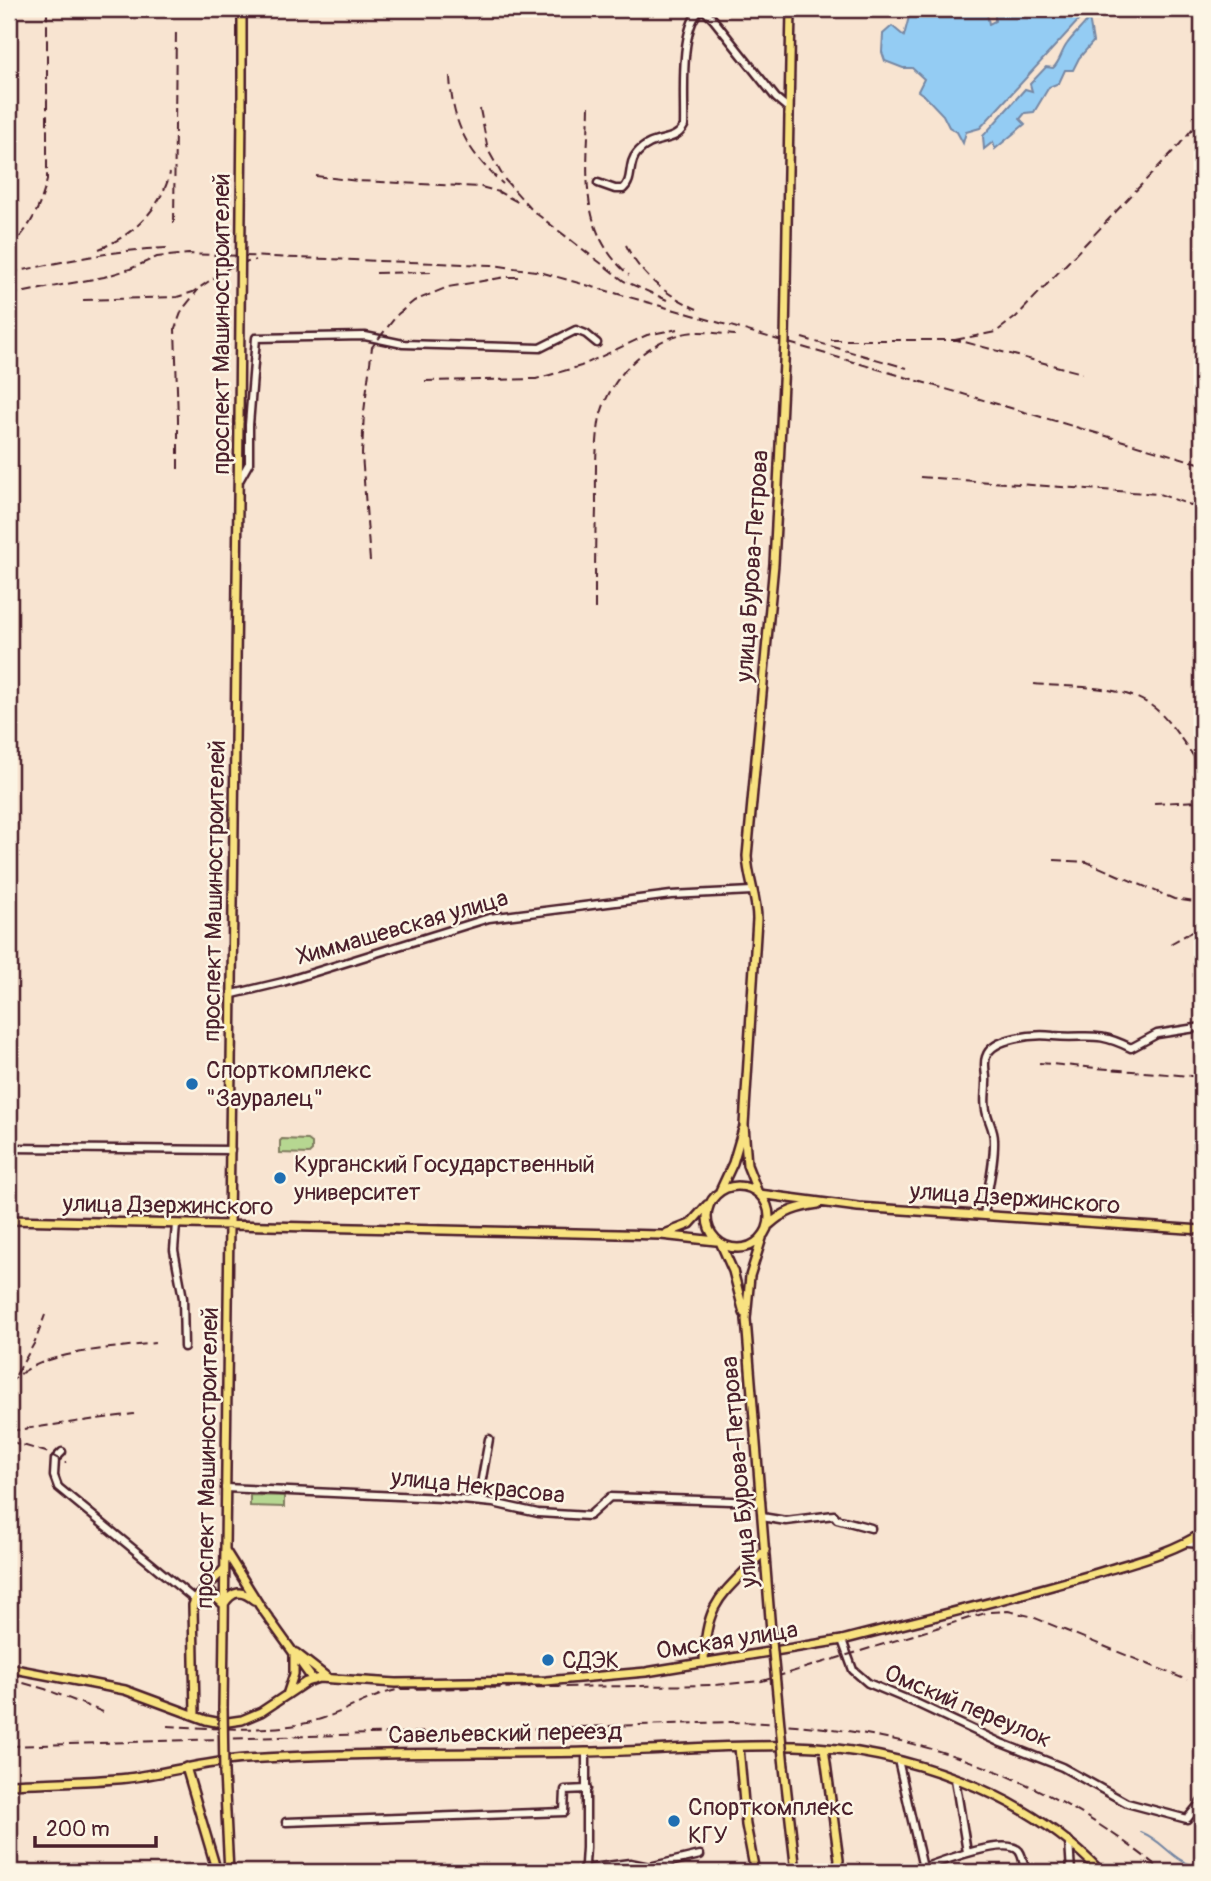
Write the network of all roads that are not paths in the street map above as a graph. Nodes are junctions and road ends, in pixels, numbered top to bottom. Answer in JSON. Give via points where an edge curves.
{"nodes":[{"id":1,"x":243,"y":9,"type":"edge"},
{"id":2,"x":791,"y":9,"type":"edge"},
{"id":3,"x":789,"y":112,"type":"junction"},
{"id":4,"x":598,"y":183,"type":"dead end"},
{"id":5,"x":597,"y":343,"type":"dead end"},
{"id":6,"x":240,"y":479,"type":"junction"},
{"id":7,"x":752,"y":891,"type":"junction"},
{"id":8,"x":233,"y":994,"type":"junction"},
{"id":9,"x":1202,"y":1027,"type":"edge"},
{"id":10,"x":744,"y":1125,"type":"junction"},
{"id":11,"x":9,"y":1148,"type":"edge"},
{"id":12,"x":231,"y":1150,"type":"junction"},
{"id":13,"x":720,"y":1191,"type":"junction"},
{"id":14,"x":759,"y":1194,"type":"junction"},
{"id":15,"x":713,"y":1199,"type":"junction"},
{"id":16,"x":825,"y":1203,"type":"junction"},
{"id":17,"x":984,"y":1215,"type":"junction"},
{"id":18,"x":9,"y":1220,"type":"edge"},
{"id":19,"x":176,"y":1224,"type":"junction"},
{"id":20,"x":230,"y":1226,"type":"junction"},
{"id":21,"x":768,"y":1226,"type":"junction"},
{"id":22,"x":1202,"y":1230,"type":"edge"},
{"id":23,"x":661,"y":1235,"type":"junction"},
{"id":24,"x":763,"y":1236,"type":"junction"},
{"id":25,"x":719,"y":1242,"type":"junction"},
{"id":26,"x":746,"y":1319,"type":"junction"},
{"id":27,"x":184,"y":1347,"type":"dead end"},
{"id":28,"x":489,"y":1439,"type":"dead end"},
{"id":29,"x":62,"y":1452,"type":"dead end"},
{"id":30,"x":225,"y":1488,"type":"junction"},
{"id":31,"x":478,"y":1501,"type":"junction"},
{"id":32,"x":761,"y":1502,"type":"junction"},
{"id":33,"x":762,"y":1517,"type":"junction"},
{"id":34,"x":871,"y":1528,"type":"dead end"},
{"id":35,"x":1202,"y":1533,"type":"edge"},
{"id":36,"x":1187,"y":1543,"type":"junction"},
{"id":37,"x":1202,"y":1544,"type":"edge"},
{"id":38,"x":224,"y":1548,"type":"junction"},
{"id":39,"x":765,"y":1550,"type":"junction"},
{"id":40,"x":750,"y":1566,"type":"junction"},
{"id":41,"x":766,"y":1566,"type":"junction"},
{"id":42,"x":223,"y":1570,"type":"junction"},
{"id":43,"x":197,"y":1597,"type":"junction"},
{"id":44,"x":224,"y":1604,"type":"junction"},
{"id":45,"x":260,"y":1606,"type":"junction"},
{"id":46,"x":842,"y":1640,"type":"junction"},
{"id":47,"x":293,"y":1651,"type":"junction"},
{"id":48,"x":705,"y":1663,"type":"junction"},
{"id":49,"x":9,"y":1668,"type":"edge"},
{"id":50,"x":328,"y":1678,"type":"junction"},
{"id":51,"x":313,"y":1679,"type":"junction"},
{"id":52,"x":286,"y":1697,"type":"junction"},
{"id":53,"x":194,"y":1715,"type":"junction"},
{"id":54,"x":739,"y":1746,"type":"junction"},
{"id":55,"x":824,"y":1748,"type":"junction"},
{"id":56,"x":586,"y":1752,"type":"junction"},
{"id":57,"x":898,"y":1760,"type":"junction"},
{"id":58,"x":186,"y":1768,"type":"junction"},
{"id":59,"x":955,"y":1779,"type":"junction"},
{"id":60,"x":9,"y":1784,"type":"edge"},
{"id":61,"x":587,"y":1788,"type":"junction"},
{"id":62,"x":1202,"y":1801,"type":"edge"},
{"id":63,"x":286,"y":1822,"type":"dead end"},
{"id":64,"x":1069,"y":1841,"type":"junction"},
{"id":65,"x":967,"y":1852,"type":"junction"},
{"id":66,"x":699,"y":1855,"type":"dead end"},
{"id":67,"x":582,"y":1871,"type":"edge"},
{"id":68,"x":217,"y":1872,"type":"edge"},
{"id":69,"x":229,"y":1872,"type":"edge"},
{"id":70,"x":755,"y":1872,"type":"edge"},
{"id":71,"x":797,"y":1872,"type":"edge"},
{"id":72,"x":837,"y":1872,"type":"edge"},
{"id":73,"x":1025,"y":1872,"type":"edge"},
{"id":74,"x":1071,"y":1872,"type":"edge"},
{"id":75,"x":1101,"y":1872,"type":"edge"}],
"edges":[{"from":1,"to":6,"type":"main road","name":"проспект Машиностроителей","bridge":true},
{"from":2,"to":3,"type":"main road","name":"улица Бурова-Петрова"},
{"from":3,"to":4,"type":"street","via":[[713,19],[699,11],[686,45],[684,126],[680,133],[651,141],[639,150],[623,189]]},
{"from":3,"to":7,"type":"main road","name":"улица Бурова-Петрова","bridge":true,"via":[[785,341],[774,564],[747,840]]},
{"from":5,"to":6,"type":"street","via":[[576,331],[540,348],[403,344],[365,336],[256,338],[249,463]]},
{"from":6,"to":8,"type":"main road","name":"проспект Машиностроителей"},
{"from":7,"to":8,"type":"street","name":"Химмашевская улица","via":[[671,895],[489,918]]},
{"from":7,"to":10,"type":"main road","name":"улица Бурова-Петрова","via":[[757,919]]},
{"from":8,"to":12,"type":"main road","name":"проспект Машиностроителей"},
{"from":9,"to":17,"type":"street","via":[[1157,1034],[1131,1048],[1110,1037],[1040,1034],[993,1046],[985,1065],[986,1111],[995,1142]]},
{"from":10,"to":13,"type":"main road","name":"улица Бурова-Петрова"},
{"from":10,"to":14,"type":"main road","name":"улица Бурова-Петрова","via":[[747,1165]]},
{"from":11,"to":12,"type":"street"},
{"from":12,"to":20,"type":"main road","name":"проспект Машиностроителей"},
{"from":13,"to":14,"type":"main road","via":[[741,1186]]},
{"from":13,"to":15,"type":"main road"},
{"from":14,"to":16,"type":"main road","name":"улица Дзержинского"},
{"from":14,"to":21,"type":"main road","via":[[767,1205]]},
{"from":15,"to":23,"type":"main road","name":"улица Дзержинского","via":[[690,1224]]},
{"from":15,"to":25,"type":"main road","via":[[707,1220]]},
{"from":16,"to":17,"type":"main road","name":"улица Дзержинского"},
{"from":16,"to":21,"type":"main road","name":"улица Дзержинского","via":[[793,1208]]},
{"from":17,"to":22,"type":"main road","name":"улица Дзержинского"},
{"from":18,"to":19,"type":"main road","name":"улица Дзержинского"},
{"from":19,"to":20,"type":"main road","name":"улица Дзержинского"},
{"from":19,"to":27,"type":"street","via":[[174,1250],[183,1298]]},
{"from":20,"to":23,"type":"main road","name":"улица Дзержинского"},
{"from":20,"to":30,"type":"main road","name":"проспект Машиностроителей"},
{"from":21,"to":24,"type":"main road"},
{"from":23,"to":25,"type":"main road","name":"улица Дзержинского"},
{"from":24,"to":25,"type":"main road","via":[[742,1248]]},
{"from":24,"to":26,"type":"main road","name":"улица Бурова-Петрова","via":[[750,1276]]},
{"from":25,"to":26,"type":"main road","name":"улица Бурова-Петрова","via":[[733,1271]]},
{"from":26,"to":32,"type":"main road","name":"улица Бурова-Петрова"},
{"from":28,"to":31,"type":"street"},
{"from":29,"to":43,"type":"street","via":[[55,1459],[58,1487]]},
{"from":30,"to":31,"type":"street","name":"улица Некрасова"},
{"from":30,"to":38,"type":"main road","name":"проспект Машиностроителей"},
{"from":31,"to":32,"type":"street","name":"улица Некрасова","via":[[538,1513],[589,1516],[610,1497]]},
{"from":32,"to":33,"type":"main road","name":"улица Бурова-Петрова"},
{"from":33,"to":34,"type":"street","via":[[786,1521],[834,1516]]},
{"from":33,"to":39,"type":"main road","name":"улица Бурова-Петрова"},
{"from":35,"to":36,"type":"main road","name":"Омская улица"},
{"from":36,"to":37,"type":"street"},
{"from":36,"to":46,"type":"main road","name":"Омская улица","via":[[1080,1578]]},
{"from":38,"to":42,"type":"main road","name":"проспект Машиностроителей"},
{"from":38,"to":45,"type":"main road"},
{"from":39,"to":40,"type":"main road"},
{"from":39,"to":41,"type":"main road","name":"улица Бурова-Петрова"},
{"from":40,"to":41,"type":"main road"},
{"from":40,"to":48,"type":"main road","via":[[713,1608]]},
{"from":41,"to":71,"type":"main road","name":"улица Бурова-Петрова","bridge":true},
{"from":42,"to":43,"type":"main road"},
{"from":42,"to":44,"type":"main road","name":"проспект Машиностроителей"},
{"from":43,"to":44,"type":"main road","via":[[211,1593]]},
{"from":43,"to":53,"type":"main road"},
{"from":44,"to":45,"type":"main road","via":[[239,1592]]},
{"from":44,"to":69,"type":"main road","name":"проспект Машиностроителей","bridge":true},
{"from":45,"to":47,"type":"main road"},
{"from":46,"to":48,"type":"main road","name":"Омская улица"},
{"from":46,"to":62,"type":"street","name":"Омский переулок","via":[[853,1671],[868,1683],[1062,1767],[1127,1803],[1186,1819]]},
{"from":47,"to":50,"type":"main road"},
{"from":47,"to":51,"type":"main road"},
{"from":47,"to":52,"type":"main road"},
{"from":48,"to":50,"type":"main road","name":"Омская улица","via":[[547,1681],[396,1683]]},
{"from":49,"to":53,"type":"main road","name":"Омская улица","via":[[125,1690]]},
{"from":50,"to":51,"type":"main road","name":"Омская улица"},
{"from":51,"to":52,"type":"main road","name":"Омская улица"},
{"from":52,"to":53,"type":"main road","name":"Омская улица","via":[[242,1720],[214,1722]]},
{"from":54,"to":55,"type":"main road","name":"Савельевский переезд"},
{"from":54,"to":56,"type":"main road","name":"Савельевский переезд"},
{"from":54,"to":70,"type":"main road","via":[[744,1816]]},
{"from":55,"to":57,"type":"main road","name":"Савельевский переезд"},
{"from":55,"to":72,"type":"main road"},
{"from":56,"to":58,"type":"main road","name":"Савельевский переезд","via":[[302,1756]]},
{"from":56,"to":61,"type":"street"},
{"from":57,"to":59,"type":"main road","name":"Савельевский переезд"},
{"from":57,"to":65,"type":"street","via":[[923,1868]]},
{"from":58,"to":60,"type":"main road","name":"Савельевский переезд","via":[[127,1778]]},
{"from":58,"to":68,"type":"main road"},
{"from":59,"to":64,"type":"main road","name":"Савельевский переезд","via":[[1026,1810]]},
{"from":59,"to":65,"type":"street"},
{"from":61,"to":63,"type":"street","via":[[565,1790],[564,1812]]},
{"from":61,"to":67,"type":"street"},
{"from":64,"to":74,"type":"street"},
{"from":64,"to":75,"type":"main road","name":"Савельевский переезд"},
{"from":65,"to":73,"type":"street","via":[[1010,1847],[1021,1854]]},
{"from":66,"to":67,"type":"street","via":[[649,1867],[630,1863]]}]}
